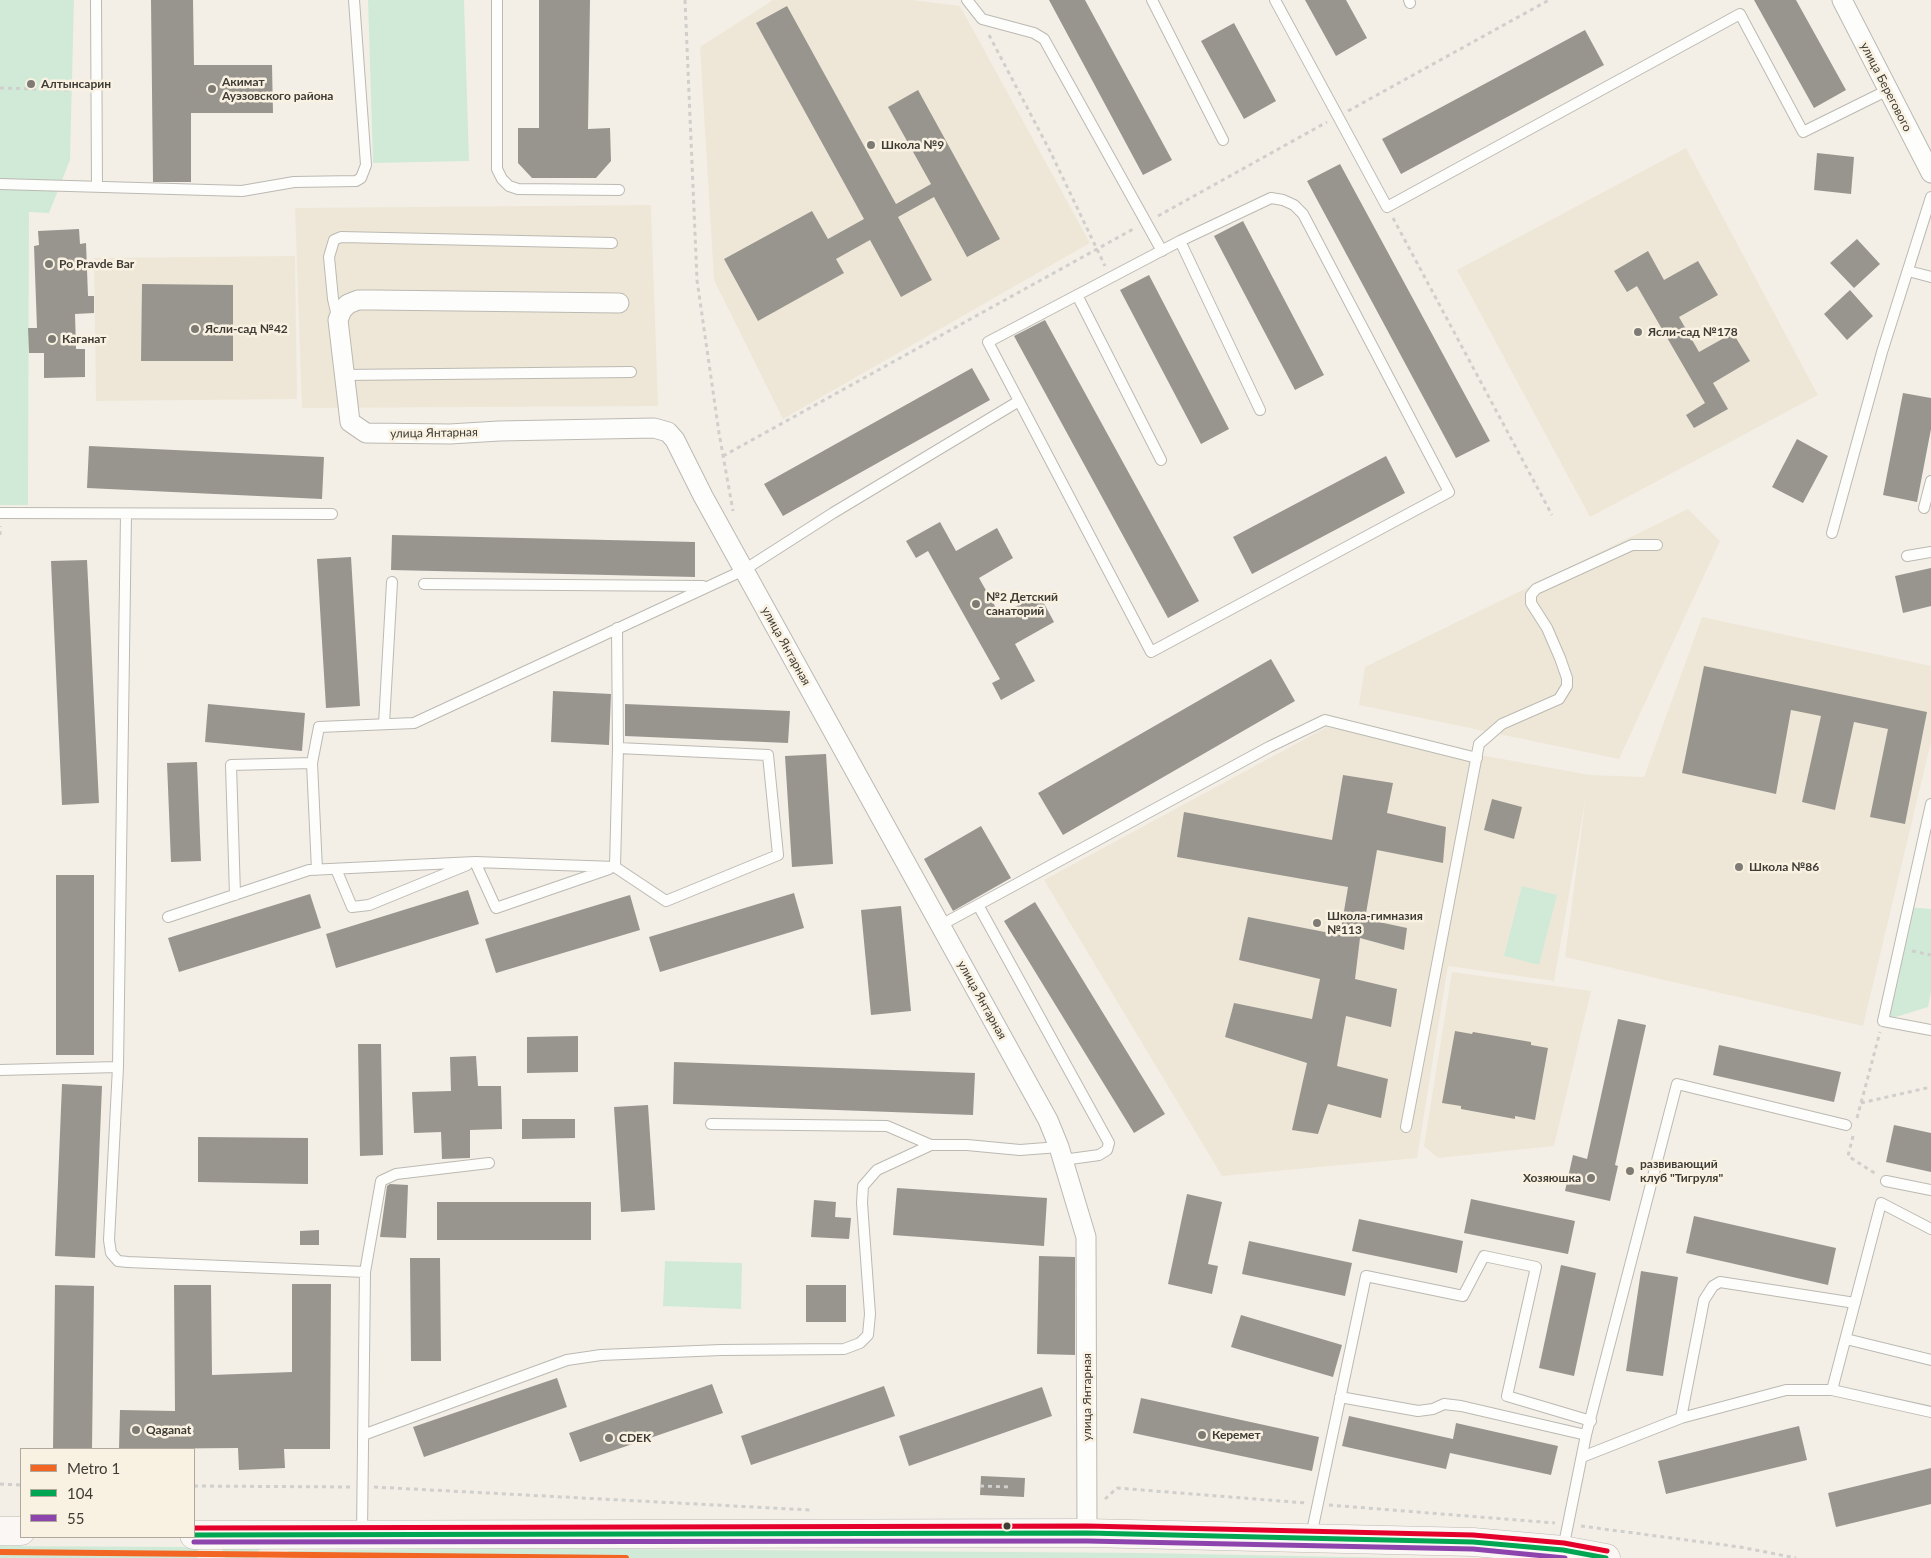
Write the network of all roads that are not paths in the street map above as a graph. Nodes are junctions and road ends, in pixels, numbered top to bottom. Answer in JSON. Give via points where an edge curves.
{"nodes":[{"id":1,"x":96,"y":0,"type":"edge"},
{"id":2,"x":354,"y":0,"type":"edge"},
{"id":3,"x":497,"y":0,"type":"edge"},
{"id":4,"x":968,"y":0,"type":"edge"},
{"id":5,"x":1152,"y":0,"type":"edge"},
{"id":6,"x":1275,"y":0,"type":"edge"},
{"id":7,"x":1842,"y":0,"type":"edge"},
{"id":8,"x":1888,"y":90,"type":"junction"},
{"id":9,"x":1222,"y":140,"type":"dead end"},
{"id":10,"x":1931,"y":173,"type":"edge"},
{"id":11,"x":0,"y":184,"type":"edge"},
{"id":12,"x":97,"y":187,"type":"junction"},
{"id":13,"x":619,"y":190,"type":"dead end"},
{"id":14,"x":1931,"y":197,"type":"edge"},
{"id":15,"x":1180,"y":241,"type":"junction"},
{"id":16,"x":612,"y":243,"type":"dead end"},
{"id":17,"x":1162,"y":251,"type":"junction"},
{"id":18,"x":1908,"y":272,"type":"junction"},
{"id":19,"x":1931,"y":277,"type":"edge"},
{"id":20,"x":1077,"y":295,"type":"junction"},
{"id":21,"x":619,"y":304,"type":"dead end"},
{"id":22,"x":338,"y":320,"type":"junction"},
{"id":23,"x":631,"y":372,"type":"dead end"},
{"id":24,"x":343,"y":375,"type":"junction"},
{"id":25,"x":1019,"y":401,"type":"junction"},
{"id":26,"x":1260,"y":410,"type":"dead end"},
{"id":27,"x":1161,"y":460,"type":"dead end"},
{"id":28,"x":1931,"y":481,"type":"edge"},
{"id":29,"x":1924,"y":508,"type":"dead end"},
{"id":30,"x":0,"y":513,"type":"edge"},
{"id":31,"x":126,"y":514,"type":"junction"},
{"id":32,"x":332,"y":514,"type":"dead end"},
{"id":33,"x":1832,"y":533,"type":"dead end"},
{"id":34,"x":1657,"y":545,"type":"dead end"},
{"id":35,"x":1931,"y":552,"type":"edge"},
{"id":36,"x":1907,"y":556,"type":"dead end"},
{"id":37,"x":744,"y":570,"type":"junction"},
{"id":38,"x":392,"y":582,"type":"dead end"},
{"id":39,"x":424,"y":584,"type":"dead end"},
{"id":40,"x":706,"y":586,"type":"junction"},
{"id":41,"x":617,"y":628,"type":"junction"},
{"id":42,"x":384,"y":724,"type":"junction"},
{"id":43,"x":618,"y":748,"type":"junction"},
{"id":44,"x":1477,"y":758,"type":"junction"},
{"id":45,"x":312,"y":763,"type":"junction"},
{"id":46,"x":1931,"y":804,"type":"edge"},
{"id":47,"x":475,"y":862,"type":"junction"},
{"id":48,"x":615,"y":867,"type":"junction"},
{"id":49,"x":336,"y":869,"type":"junction"},
{"id":50,"x":317,"y":870,"type":"junction"},
{"id":51,"x":234,"y":895,"type":"junction"},
{"id":52,"x":978,"y":905,"type":"junction"},
{"id":53,"x":168,"y":917,"type":"dead end"},
{"id":54,"x":941,"y":925,"type":"junction"},
{"id":55,"x":1931,"y":1030,"type":"edge"},
{"id":56,"x":118,"y":1066,"type":"junction"},
{"id":57,"x":0,"y":1070,"type":"edge"},
{"id":58,"x":711,"y":1124,"type":"dead end"},
{"id":59,"x":1850,"y":1127,"type":"road end"},
{"id":60,"x":1406,"y":1128,"type":"dead end"},
{"id":61,"x":931,"y":1145,"type":"junction"},
{"id":62,"x":1060,"y":1154,"type":"junction"},
{"id":63,"x":489,"y":1163,"type":"dead end"},
{"id":64,"x":1886,"y":1181,"type":"road end"},
{"id":65,"x":1931,"y":1190,"type":"edge"},
{"id":66,"x":1931,"y":1230,"type":"edge"},
{"id":67,"x":365,"y":1272,"type":"junction"},
{"id":68,"x":1855,"y":1303,"type":"junction"},
{"id":69,"x":1846,"y":1339,"type":"junction"},
{"id":70,"x":1931,"y":1360,"type":"edge"},
{"id":71,"x":1832,"y":1390,"type":"junction"},
{"id":72,"x":1340,"y":1397,"type":"junction"},
{"id":73,"x":1931,"y":1412,"type":"edge"},
{"id":74,"x":1681,"y":1418,"type":"junction"},
{"id":75,"x":1591,"y":1420,"type":"junction"},
{"id":76,"x":363,"y":1435,"type":"junction"},
{"id":77,"x":1586,"y":1435,"type":"junction"},
{"id":78,"x":1582,"y":1457,"type":"junction"},
{"id":79,"x":0,"y":1531,"type":"edge"},
{"id":80,"x":20,"y":1531,"type":"edge"},
{"id":81,"x":1087,"y":1533,"type":"junction"},
{"id":82,"x":362,"y":1536,"type":"junction"},
{"id":83,"x":1310,"y":1538,"type":"junction"},
{"id":84,"x":203,"y":1543,"type":"edge"},
{"id":85,"x":272,"y":1547,"type":"edge"},
{"id":86,"x":1476,"y":1550,"type":"edge"},
{"id":87,"x":1560,"y":1554,"type":"edge"},
{"id":88,"x":1606,"y":1558,"type":"edge"}],
"edges":[{"from":1,"to":12,"type":"lane"},
{"from":2,"to":12,"type":"lane","via":[[366,165],[360,178],[346,182],[294,182],[242,191]]},
{"from":3,"to":13,"type":"lane","via":[[497,169],[502,179],[508,186],[518,189]]},
{"from":4,"to":17,"type":"lane","via":[[979,18],[1034,33],[1044,39]]},
{"from":5,"to":9,"type":"lane"},
{"from":6,"to":8,"type":"lane","via":[[1387,207],[1740,14],[1804,132]]},
{"from":7,"to":8,"type":"street","name":"улица Берегового"},
{"from":8,"to":10,"type":"street","name":"улица Берегового"},
{"from":11,"to":12,"type":"lane"},
{"from":14,"to":18,"type":"lane"},
{"from":15,"to":17,"type":"lane"},
{"from":15,"to":25,"type":"lane","via":[[1271,198],[1294,205],[1302,214],[1449,492],[1150,652]]},
{"from":15,"to":26,"type":"lane"},
{"from":16,"to":22,"type":"lane","via":[[341,237],[334,240],[329,257]]},
{"from":17,"to":20,"type":"lane"},
{"from":18,"to":19,"type":"lane"},
{"from":18,"to":33,"type":"lane","via":[[1882,352]]},
{"from":20,"to":25,"type":"lane","via":[[988,342]]},
{"from":20,"to":27,"type":"lane"},
{"from":21,"to":22,"type":"street","via":[[358,300],[342,310]]},
{"from":22,"to":24,"type":"street","name":"улица Янтарная"},
{"from":23,"to":24,"type":"lane"},
{"from":24,"to":37,"type":"street","name":"улица Янтарная","via":[[350,422],[366,433],[654,428],[668,432]]},
{"from":25,"to":37,"type":"lane"},
{"from":28,"to":29,"type":"lane"},
{"from":30,"to":31,"type":"lane"},
{"from":31,"to":32,"type":"lane"},
{"from":31,"to":56,"type":"lane"},
{"from":34,"to":44,"type":"lane","via":[[1632,545],[1531,595],[1531,603],[1560,658],[1567,678],[1566,686],[1559,699],[1531,710],[1489,734],[1480,744]]},
{"from":35,"to":36,"type":"lane"},
{"from":37,"to":40,"type":"lane"},
{"from":37,"to":54,"type":"street","name":"улица Янтарная"},
{"from":38,"to":42,"type":"lane"},
{"from":39,"to":40,"type":"lane"},
{"from":40,"to":41,"type":"lane"},
{"from":41,"to":42,"type":"lane","via":[[414,723]]},
{"from":41,"to":43,"type":"lane"},
{"from":42,"to":45,"type":"lane","via":[[318,727]]},
{"from":43,"to":48,"type":"lane"},
{"from":43,"to":48,"type":"lane","via":[[768,755],[778,855],[666,901]]},
{"from":44,"to":52,"type":"lane","via":[[1326,720],[1269,747]]},
{"from":44,"to":60,"type":"lane"},
{"from":45,"to":50,"type":"lane"},
{"from":45,"to":51,"type":"lane","via":[[231,765]]},
{"from":46,"to":55,"type":"lane","via":[[1883,1021]]},
{"from":47,"to":48,"type":"lane"},
{"from":47,"to":48,"type":"lane","via":[[496,908]]},
{"from":47,"to":49,"type":"lane"},
{"from":47,"to":49,"type":"lane","via":[[369,905],[352,907]]},
{"from":49,"to":50,"type":"lane"},
{"from":50,"to":51,"type":"lane"},
{"from":51,"to":53,"type":"lane"},
{"from":52,"to":54,"type":"lane"},
{"from":52,"to":62,"type":"lane","via":[[1109,1143],[1107,1150],[1099,1155]]},
{"from":54,"to":62,"type":"street","name":"улица Янтарная","via":[[1048,1120]]},
{"from":56,"to":57,"type":"lane"},
{"from":56,"to":67,"type":"lane","via":[[109,1240],[111,1253],[118,1261]]},
{"from":58,"to":61,"type":"lane","via":[[887,1126]]},
{"from":59,"to":75,"type":"lane","via":[[1677,1084]]},
{"from":61,"to":62,"type":"lane","via":[[967,1145]]},
{"from":61,"to":76,"type":"lane","via":[[877,1170],[863,1186],[870,1314],[868,1335],[860,1343],[844,1348],[601,1355],[567,1360]]},
{"from":62,"to":81,"type":"street","name":"улица Янтарная","via":[[1086,1237]]},
{"from":63,"to":67,"type":"lane","via":[[396,1174],[381,1181]]},
{"from":64,"to":65,"type":"lane"},
{"from":66,"to":68,"type":"lane","via":[[1881,1203]]},
{"from":67,"to":76,"type":"lane"},
{"from":68,"to":69,"type":"lane"},
{"from":68,"to":74,"type":"lane","via":[[1720,1282],[1713,1286],[1704,1300]]},
{"from":69,"to":70,"type":"lane"},
{"from":69,"to":71,"type":"lane"},
{"from":71,"to":73,"type":"lane"},
{"from":71,"to":74,"type":"lane","via":[[1786,1390]]},
{"from":72,"to":75,"type":"lane","via":[[1366,1276],[1462,1296],[1484,1256],[1536,1267],[1507,1396]]},
{"from":72,"to":77,"type":"lane","via":[[1418,1411],[1444,1404],[1461,1406]]},
{"from":72,"to":83,"type":"lane"},
{"from":74,"to":78,"type":"lane"},
{"from":75,"to":77,"type":"lane"},
{"from":76,"to":82,"type":"lane"},
{"from":77,"to":78,"type":"lane"},
{"from":78,"to":87,"type":"lane"},
{"from":79,"to":80,"type":"main road"},
{"from":81,"to":82,"type":"main road"},
{"from":81,"to":83,"type":"main road"},
{"from":82,"to":85,"type":"main road"},
{"from":83,"to":86,"type":"main road"},
{"from":84,"to":85,"type":"main road"},
{"from":86,"to":87,"type":"main road"},
{"from":87,"to":88,"type":"main road"}]}
